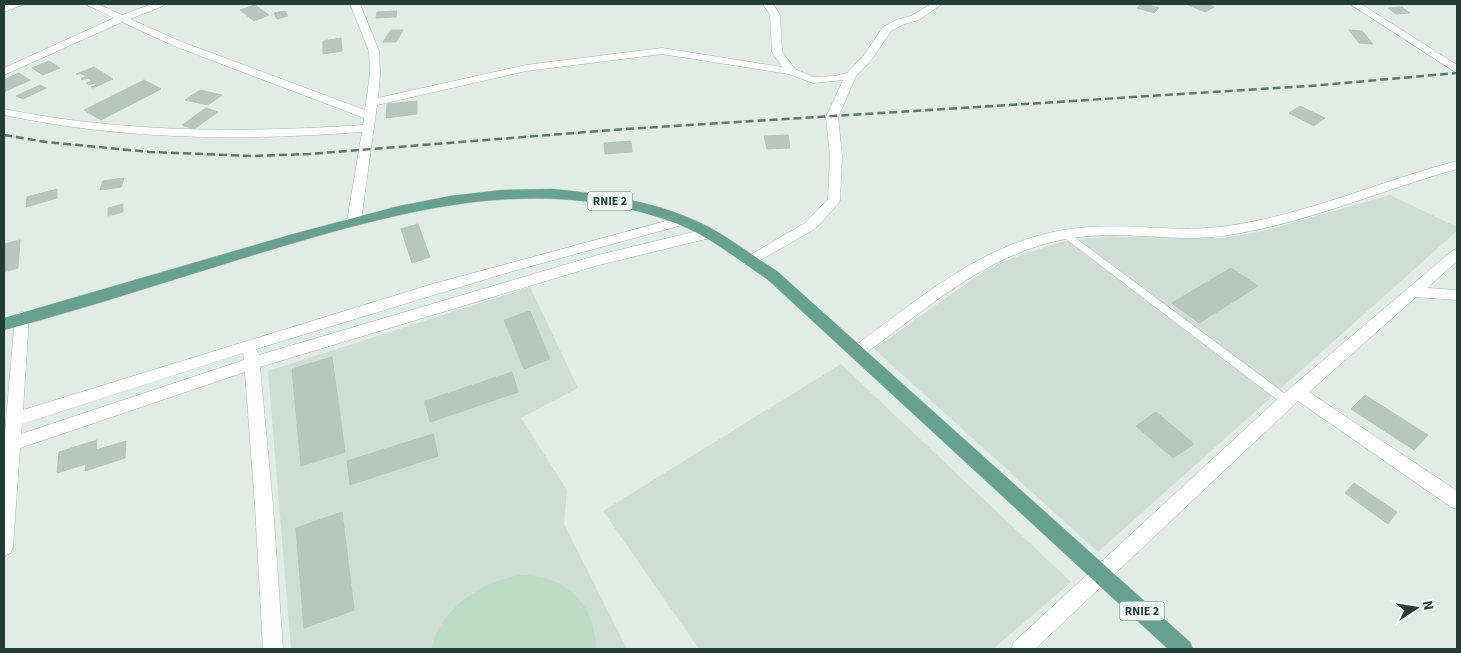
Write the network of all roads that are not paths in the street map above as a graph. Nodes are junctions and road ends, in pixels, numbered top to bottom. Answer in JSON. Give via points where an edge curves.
{"nodes":[{"id":1,"x":20,"y":4,"type":"edge"},
{"id":2,"x":90,"y":4,"type":"edge"},
{"id":3,"x":160,"y":4,"type":"edge"},
{"id":4,"x":355,"y":4,"type":"edge"},
{"id":5,"x":768,"y":4,"type":"edge"},
{"id":6,"x":937,"y":4,"type":"edge"},
{"id":7,"x":1355,"y":4,"type":"edge"},
{"id":8,"x":4,"y":9,"type":"edge"},
{"id":9,"x":123,"y":18,"type":"junction"},
{"id":10,"x":1457,"y":70,"type":"edge"},
{"id":11,"x":791,"y":71,"type":"junction"},
{"id":12,"x":4,"y":72,"type":"edge"},
{"id":13,"x":851,"y":75,"type":"junction"},
{"id":14,"x":4,"y":112,"type":"edge"},
{"id":15,"x":370,"y":116,"type":"junction"},
{"id":16,"x":1457,"y":165,"type":"edge"},
{"id":17,"x":354,"y":222,"type":"junction"},
{"id":18,"x":681,"y":222,"type":"junction"},
{"id":19,"x":710,"y":233,"type":"junction"},
{"id":20,"x":1066,"y":234,"type":"junction"},
{"id":21,"x":1457,"y":254,"type":"edge"},
{"id":22,"x":750,"y":261,"type":"junction"},
{"id":23,"x":1414,"y":292,"type":"junction"},
{"id":24,"x":1457,"y":295,"type":"edge"},
{"id":25,"x":22,"y":318,"type":"junction"},
{"id":26,"x":4,"y":324,"type":"edge"},
{"id":27,"x":250,"y":344,"type":"junction"},
{"id":28,"x":857,"y":352,"type":"junction"},
{"id":29,"x":252,"y":364,"type":"junction"},
{"id":30,"x":1292,"y":396,"type":"junction"},
{"id":31,"x":14,"y":420,"type":"junction"},
{"id":32,"x":12,"y":444,"type":"junction"},
{"id":33,"x":1457,"y":501,"type":"edge"},
{"id":34,"x":4,"y":547,"type":"edge"},
{"id":35,"x":1101,"y":573,"type":"junction"},
{"id":36,"x":273,"y":649,"type":"edge"},
{"id":37,"x":1021,"y":649,"type":"edge"},
{"id":38,"x":1183,"y":649,"type":"edge"}],
"edges":[{"from":1,"to":8,"type":"street"},
{"from":2,"to":9,"type":"street"},
{"from":3,"to":9,"type":"street"},
{"from":4,"to":15,"type":"street","via":[[374,51]]},
{"from":5,"to":11,"type":"street","via":[[775,15],[777,52]]},
{"from":6,"to":13,"type":"street","via":[[915,18],[887,29]]},
{"from":7,"to":10,"type":"street"},
{"from":9,"to":12,"type":"street"},
{"from":9,"to":15,"type":"street","via":[[178,44]]},
{"from":11,"to":13,"type":"street","via":[[813,80]]},
{"from":11,"to":15,"type":"street","via":[[662,51],[526,68]]},
{"from":13,"to":22,"type":"street","via":[[832,117],[836,156],[834,200],[810,226]]},
{"from":14,"to":15,"type":"street","via":[[97,128],[187,135],[287,134]]},
{"from":15,"to":17,"type":"street"},
{"from":16,"to":20,"type":"street","via":[[1362,195],[1227,231]]},
{"from":17,"to":18,"type":"main road","number":"RNIE 2","via":[[447,200],[526,192],[625,203]]},
{"from":17,"to":25,"type":"main road","number":"RNIE 2"},
{"from":18,"to":19,"type":"main road","number":"RNIE 2"},
{"from":18,"to":27,"type":"street","via":[[555,253]]},
{"from":19,"to":22,"type":"main road","number":"RNIE 2"},
{"from":19,"to":29,"type":"street","via":[[598,260]]},
{"from":20,"to":28,"type":"street","via":[[981,263]]},
{"from":20,"to":30,"type":"street"},
{"from":21,"to":23,"type":"street"},
{"from":22,"to":28,"type":"main road","number":"RNIE 2","via":[[772,274]]},
{"from":23,"to":24,"type":"street"},
{"from":23,"to":30,"type":"street"},
{"from":25,"to":26,"type":"main road","number":"RNIE 2"},
{"from":25,"to":31,"type":"street"},
{"from":27,"to":29,"type":"street"},
{"from":27,"to":31,"type":"street"},
{"from":28,"to":35,"type":"main road","number":"RNIE 2"},
{"from":29,"to":32,"type":"street"},
{"from":29,"to":36,"type":"street"},
{"from":30,"to":33,"type":"street"},
{"from":30,"to":35,"type":"street"},
{"from":31,"to":32,"type":"street"},
{"from":32,"to":34,"type":"street"},
{"from":35,"to":37,"type":"street"},
{"from":35,"to":38,"type":"main road","number":"RNIE 2"}]}
